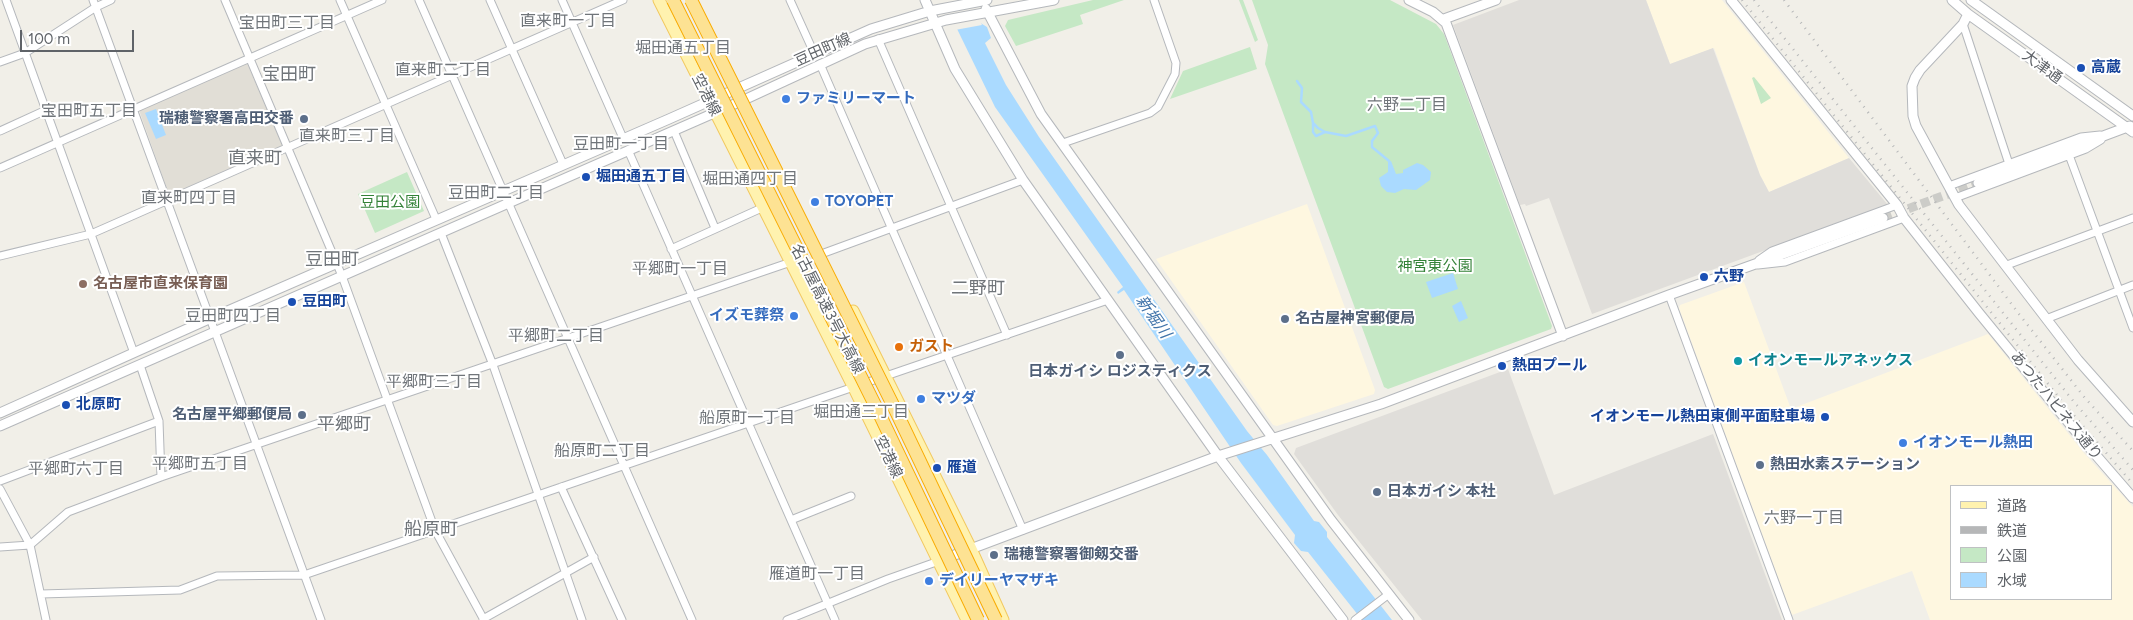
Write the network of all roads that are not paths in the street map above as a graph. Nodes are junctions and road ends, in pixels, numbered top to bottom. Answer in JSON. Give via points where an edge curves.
{"nodes":[{"id":1,"x":6,"y":0,"type":"edge"},
{"id":2,"x":111,"y":0,"type":"edge"},
{"id":3,"x":225,"y":0,"type":"edge"},
{"id":4,"x":340,"y":0,"type":"edge"},
{"id":5,"x":382,"y":0,"type":"edge"},
{"id":6,"x":419,"y":0,"type":"edge"},
{"id":7,"x":490,"y":0,"type":"edge"},
{"id":8,"x":562,"y":0,"type":"edge"},
{"id":9,"x":622,"y":0,"type":"edge"},
{"id":10,"x":659,"y":0,"type":"edge"},
{"id":11,"x":673,"y":0,"type":"edge"},
{"id":12,"x":681,"y":0,"type":"edge"},
{"id":13,"x":691,"y":0,"type":"edge"},
{"id":14,"x":697,"y":0,"type":"edge"},
{"id":15,"x":790,"y":0,"type":"edge"},
{"id":16,"x":925,"y":0,"type":"edge"},
{"id":17,"x":984,"y":0,"type":"edge"},
{"id":18,"x":1054,"y":0,"type":"edge"},
{"id":19,"x":1154,"y":0,"type":"edge"},
{"id":20,"x":1409,"y":0,"type":"edge"},
{"id":21,"x":1496,"y":0,"type":"edge"},
{"id":22,"x":1731,"y":0,"type":"edge"},
{"id":23,"x":1952,"y":0,"type":"edge"},
{"id":24,"x":1971,"y":0,"type":"edge"},
{"id":25,"x":94,"y":3,"type":"edge"},
{"id":26,"x":930,"y":11,"type":"junction"},
{"id":27,"x":988,"y":12,"type":"junction"},
{"id":28,"x":1968,"y":14,"type":"junction"},
{"id":29,"x":347,"y":16,"type":"junction"},
{"id":30,"x":1444,"y":19,"type":"junction"},
{"id":31,"x":572,"y":22,"type":"junction"},
{"id":32,"x":935,"y":23,"type":"junction"},
{"id":33,"x":1963,"y":24,"type":"junction"},
{"id":34,"x":878,"y":39,"type":"junction"},
{"id":35,"x":512,"y":49,"type":"junction"},
{"id":36,"x":25,"y":53,"type":"junction"},
{"id":37,"x":814,"y":53,"type":"junction"},
{"id":38,"x":250,"y":58,"type":"junction"},
{"id":39,"x":0,"y":62,"type":"edge"},
{"id":40,"x":820,"y":64,"type":"junction"},
{"id":41,"x":452,"y":75,"type":"junction"},
{"id":42,"x":739,"y":87,"type":"junction"},
{"id":43,"x":746,"y":99,"type":"junction"},
{"id":44,"x":709,"y":101,"type":"junction"},
{"id":45,"x":386,"y":104,"type":"junction"},
{"id":46,"x":134,"y":109,"type":"junction"},
{"id":47,"x":46,"y":110,"type":"junction"},
{"id":48,"x":715,"y":112,"type":"junction"},
{"id":49,"x":2133,"y":116,"type":"edge"},
{"id":50,"x":2131,"y":128,"type":"edge"},
{"id":51,"x":674,"y":130,"type":"junction"},
{"id":52,"x":0,"y":131,"type":"edge"},
{"id":53,"x":2110,"y":134,"type":"junction"},
{"id":54,"x":623,"y":138,"type":"junction"},
{"id":55,"x":58,"y":143,"type":"junction"},
{"id":56,"x":1064,"y":143,"type":"junction"},
{"id":57,"x":287,"y":147,"type":"junction"},
{"id":58,"x":628,"y":150,"type":"junction"},
{"id":59,"x":2069,"y":155,"type":"junction"},
{"id":60,"x":563,"y":164,"type":"junction"},
{"id":61,"x":2009,"y":164,"type":"junction"},
{"id":62,"x":0,"y":168,"type":"edge"},
{"id":63,"x":1023,"y":180,"type":"junction"},
{"id":64,"x":1978,"y":183,"type":"tunnel mouth"},
{"id":65,"x":1949,"y":186,"type":"junction"},
{"id":66,"x":503,"y":190,"type":"junction"},
{"id":67,"x":1955,"y":198,"type":"junction"},
{"id":68,"x":166,"y":200,"type":"junction"},
{"id":69,"x":509,"y":203,"type":"junction"},
{"id":70,"x":786,"y":203,"type":"dead end"},
{"id":71,"x":1897,"y":205,"type":"junction"},
{"id":72,"x":950,"y":206,"type":"junction"},
{"id":73,"x":764,"y":208,"type":"junction"},
{"id":74,"x":1884,"y":218,"type":"tunnel mouth"},
{"id":75,"x":1904,"y":218,"type":"junction"},
{"id":76,"x":2133,"y":218,"type":"edge"},
{"id":77,"x":436,"y":219,"type":"junction"},
{"id":78,"x":715,"y":228,"type":"junction"},
{"id":79,"x":890,"y":228,"type":"junction"},
{"id":80,"x":2097,"y":231,"type":"junction"},
{"id":81,"x":441,"y":232,"type":"junction"},
{"id":82,"x":91,"y":234,"type":"junction"},
{"id":83,"x":671,"y":249,"type":"junction"},
{"id":84,"x":824,"y":253,"type":"junction"},
{"id":85,"x":0,"y":256,"type":"edge"},
{"id":86,"x":791,"y":262,"type":"junction"},
{"id":87,"x":337,"y":263,"type":"junction"},
{"id":88,"x":2006,"y":265,"type":"junction"},
{"id":89,"x":1751,"y":266,"type":"junction"},
{"id":90,"x":342,"y":276,"type":"junction"},
{"id":91,"x":2133,"y":285,"type":"edge"},
{"id":92,"x":2119,"y":290,"type":"junction"},
{"id":93,"x":1669,"y":295,"type":"junction"},
{"id":94,"x":692,"y":296,"type":"junction"},
{"id":95,"x":1108,"y":300,"type":"junction"},
{"id":96,"x":209,"y":318,"type":"junction"},
{"id":97,"x":2046,"y":319,"type":"junction"},
{"id":98,"x":2133,"y":328,"type":"edge"},
{"id":99,"x":214,"y":332,"type":"junction"},
{"id":100,"x":1007,"y":336,"type":"junction"},
{"id":101,"x":1562,"y":336,"type":"junction"},
{"id":102,"x":568,"y":339,"type":"junction"},
{"id":103,"x":134,"y":353,"type":"junction"},
{"id":104,"x":947,"y":356,"type":"junction"},
{"id":105,"x":140,"y":365,"type":"junction"},
{"id":106,"x":493,"y":365,"type":"junction"},
{"id":107,"x":887,"y":378,"type":"junction"},
{"id":108,"x":854,"y":388,"type":"junction"},
{"id":109,"x":388,"y":401,"type":"junction"},
{"id":110,"x":878,"y":411,"type":"junction"},
{"id":111,"x":0,"y":413,"type":"edge"},
{"id":112,"x":159,"y":421,"type":"junction"},
{"id":113,"x":2133,"y":422,"type":"edge"},
{"id":114,"x":748,"y":423,"type":"junction"},
{"id":115,"x":0,"y":426,"type":"edge"},
{"id":116,"x":1269,"y":440,"type":"junction"},
{"id":117,"x":257,"y":446,"type":"junction"},
{"id":118,"x":1222,"y":455,"type":"junction"},
{"id":119,"x":624,"y":465,"type":"junction"},
{"id":120,"x":161,"y":477,"type":"junction"},
{"id":121,"x":0,"y":481,"type":"edge"},
{"id":122,"x":561,"y":487,"type":"junction"},
{"id":123,"x":0,"y":489,"type":"edge"},
{"id":124,"x":538,"y":495,"type":"junction"},
{"id":125,"x":851,"y":496,"type":"dead end"},
{"id":126,"x":2133,"y":498,"type":"edge"},
{"id":127,"x":791,"y":520,"type":"junction"},
{"id":128,"x":435,"y":530,"type":"junction"},
{"id":129,"x":1023,"y":530,"type":"junction"},
{"id":130,"x":30,"y":545,"type":"junction"},
{"id":131,"x":0,"y":547,"type":"edge"},
{"id":132,"x":971,"y":549,"type":"junction"},
{"id":133,"x":594,"y":558,"type":"junction"},
{"id":134,"x":939,"y":561,"type":"junction"},
{"id":135,"x":566,"y":573,"type":"junction"},
{"id":136,"x":304,"y":575,"type":"junction"},
{"id":137,"x":41,"y":594,"type":"junction"},
{"id":138,"x":1386,"y":596,"type":"junction"},
{"id":139,"x":828,"y":603,"type":"junction"},
{"id":140,"x":483,"y":619,"type":"edge"},
{"id":141,"x":46,"y":620,"type":"edge"},
{"id":142,"x":321,"y":620,"type":"edge"},
{"id":143,"x":582,"y":620,"type":"edge"},
{"id":144,"x":622,"y":620,"type":"edge"},
{"id":145,"x":692,"y":620,"type":"edge"},
{"id":146,"x":787,"y":620,"type":"edge"},
{"id":147,"x":835,"y":620,"type":"edge"},
{"id":148,"x":967,"y":620,"type":"edge"},
{"id":149,"x":978,"y":620,"type":"edge"},
{"id":150,"x":985,"y":620,"type":"edge"},
{"id":151,"x":996,"y":620,"type":"edge"},
{"id":152,"x":1003,"y":620,"type":"edge"},
{"id":153,"x":1343,"y":620,"type":"edge"},
{"id":154,"x":1355,"y":620,"type":"edge"},
{"id":155,"x":1409,"y":620,"type":"edge"},
{"id":156,"x":1789,"y":620,"type":"edge"}],
"edges":[{"from":1,"to":36,"type":"street"},
{"from":2,"to":25,"type":"street"},
{"from":3,"to":38,"type":"street"},
{"from":4,"to":29,"type":"street"},
{"from":5,"to":29,"type":"street"},
{"from":6,"to":41,"type":"street"},
{"from":7,"to":35,"type":"street"},
{"from":8,"to":31,"type":"street"},
{"from":9,"to":31,"type":"street"},
{"from":10,"to":44,"type":"main road","name":"空港線"},
{"from":11,"to":110,"type":"highway","name":"名古屋高速3号大高線","bridge":true},
{"from":12,"to":70,"type":"highway"},
{"from":13,"to":151,"type":"highway","name":"名古屋高速3号大高線","bridge":true},
{"from":14,"to":42,"type":"main road"},
{"from":15,"to":37,"type":"street"},
{"from":16,"to":26,"type":"street"},
{"from":17,"to":26,"type":"street","name":"豆田町線"},
{"from":17,"to":27,"type":"street"},
{"from":18,"to":27,"type":"street"},
{"from":19,"to":56,"type":"street","via":[[1176,63],[1175,74],[1158,107],[1150,113]]},
{"from":20,"to":30,"type":"street"},
{"from":21,"to":30,"type":"street"},
{"from":22,"to":71,"type":"street","name":"あつたハピネス通り"},
{"from":23,"to":28,"type":"street","name":"大津通"},
{"from":24,"to":49,"type":"street","name":"大津通"},
{"from":25,"to":36,"type":"street"},
{"from":25,"to":46,"type":"street"},
{"from":26,"to":32,"type":"street"},
{"from":26,"to":37,"type":"street","name":"豆田町線","via":[[871,29]]},
{"from":27,"to":32,"type":"street","name":"豆田町線"},
{"from":27,"to":56,"type":"street","via":[[1041,114]]},
{"from":28,"to":33,"type":"street"},
{"from":28,"to":50,"type":"street","name":"大津通"},
{"from":29,"to":38,"type":"street"},
{"from":29,"to":45,"type":"street"},
{"from":30,"to":101,"type":"street"},
{"from":31,"to":35,"type":"street"},
{"from":31,"to":54,"type":"street"},
{"from":32,"to":34,"type":"street","name":"豆田町線"},
{"from":32,"to":63,"type":"street","via":[[955,69]]},
{"from":33,"to":61,"type":"street"},
{"from":33,"to":65,"type":"street","via":[[1920,70],[1912,86],[1916,126]]},
{"from":34,"to":40,"type":"street","name":"豆田町線"},
{"from":34,"to":72,"type":"street"},
{"from":35,"to":41,"type":"street"},
{"from":35,"to":60,"type":"street"},
{"from":36,"to":39,"type":"street"},
{"from":36,"to":47,"type":"street"},
{"from":37,"to":42,"type":"street","name":"豆田町線"},
{"from":38,"to":46,"type":"street"},
{"from":38,"to":57,"type":"street"},
{"from":40,"to":43,"type":"street","name":"豆田町線"},
{"from":40,"to":79,"type":"street"},
{"from":41,"to":45,"type":"street"},
{"from":41,"to":66,"type":"street"},
{"from":42,"to":43,"type":"main road"},
{"from":42,"to":44,"type":"street","name":"豆田町線"},
{"from":43,"to":48,"type":"street","name":"豆田町線"},
{"from":43,"to":84,"type":"main road"},
{"from":44,"to":48,"type":"main road","name":"空港線"},
{"from":44,"to":54,"type":"street","name":"豆田町線"},
{"from":45,"to":57,"type":"street"},
{"from":45,"to":77,"type":"street"},
{"from":46,"to":55,"type":"street"},
{"from":46,"to":68,"type":"street"},
{"from":47,"to":52,"type":"street"},
{"from":47,"to":55,"type":"street"},
{"from":48,"to":51,"type":"street","name":"豆田町線"},
{"from":48,"to":73,"type":"main road","name":"空港線"},
{"from":50,"to":53,"type":"street"},
{"from":51,"to":58,"type":"street","name":"豆田町線"},
{"from":51,"to":78,"type":"street"},
{"from":53,"to":59,"type":"street"},
{"from":53,"to":61,"type":"street","via":[[2081,137]]},
{"from":53,"to":64,"type":"street"},
{"from":54,"to":60,"type":"street","name":"豆田町線"},
{"from":55,"to":62,"type":"street"},
{"from":55,"to":82,"type":"street"},
{"from":56,"to":116,"type":"street"},
{"from":57,"to":68,"type":"street"},
{"from":57,"to":87,"type":"street"},
{"from":58,"to":69,"type":"street","name":"豆田町線"},
{"from":58,"to":83,"type":"street"},
{"from":59,"to":67,"type":"street"},
{"from":59,"to":80,"type":"street"},
{"from":60,"to":66,"type":"street","name":"豆田町線"},
{"from":61,"to":65,"type":"street"},
{"from":63,"to":72,"type":"street"},
{"from":63,"to":95,"type":"street"},
{"from":65,"to":67,"type":"street"},
{"from":66,"to":69,"type":"street"},
{"from":66,"to":77,"type":"street","name":"豆田町線"},
{"from":67,"to":88,"type":"street"},
{"from":68,"to":82,"type":"street"},
{"from":68,"to":96,"type":"street"},
{"from":69,"to":81,"type":"street","name":"豆田町線"},
{"from":69,"to":102,"type":"street"},
{"from":71,"to":75,"type":"street","name":"あつたハピネス通り"},
{"from":71,"to":89,"type":"street","via":[[1772,251]]},
{"from":72,"to":79,"type":"street"},
{"from":72,"to":100,"type":"street"},
{"from":73,"to":78,"type":"street"},
{"from":73,"to":86,"type":"main road","name":"空港線"},
{"from":74,"to":89,"type":"street"},
{"from":75,"to":89,"type":"street","via":[[1784,262]]},
{"from":75,"to":126,"type":"street","name":"あつたハピネス通り","via":[[2082,440]]},
{"from":76,"to":80,"type":"street"},
{"from":77,"to":87,"type":"street","name":"豆田町線"},
{"from":78,"to":83,"type":"street"},
{"from":79,"to":84,"type":"street"},
{"from":79,"to":104,"type":"street"},
{"from":80,"to":88,"type":"street"},
{"from":80,"to":92,"type":"street"},
{"from":81,"to":90,"type":"street","name":"豆田町線"},
{"from":81,"to":106,"type":"street"},
{"from":82,"to":85,"type":"street"},
{"from":82,"to":103,"type":"street"},
{"from":83,"to":94,"type":"street"},
{"from":84,"to":107,"type":"main road"},
{"from":86,"to":94,"type":"street"},
{"from":86,"to":108,"type":"main road","name":"空港線"},
{"from":87,"to":90,"type":"street"},
{"from":87,"to":96,"type":"street","name":"豆田町線"},
{"from":88,"to":97,"type":"street"},
{"from":89,"to":93,"type":"street"},
{"from":90,"to":99,"type":"street","name":"豆田町線"},
{"from":90,"to":109,"type":"street"},
{"from":91,"to":92,"type":"street"},
{"from":92,"to":97,"type":"street"},
{"from":92,"to":98,"type":"street"},
{"from":93,"to":101,"type":"street"},
{"from":93,"to":156,"type":"street"},
{"from":94,"to":102,"type":"street"},
{"from":94,"to":114,"type":"street"},
{"from":95,"to":100,"type":"street"},
{"from":95,"to":118,"type":"street"},
{"from":96,"to":99,"type":"street"},
{"from":96,"to":103,"type":"street","name":"豆田町線"},
{"from":97,"to":113,"type":"street"},
{"from":99,"to":105,"type":"street","name":"豆田町線"},
{"from":99,"to":117,"type":"street"},
{"from":100,"to":104,"type":"street"},
{"from":101,"to":116,"type":"street","via":[[1381,404]]},
{"from":102,"to":106,"type":"street"},
{"from":102,"to":119,"type":"street"},
{"from":103,"to":111,"type":"street","name":"豆田町線"},
{"from":104,"to":107,"type":"street"},
{"from":104,"to":129,"type":"street"},
{"from":105,"to":112,"type":"street"},
{"from":105,"to":115,"type":"street","name":"豆田町線"},
{"from":106,"to":109,"type":"street"},
{"from":106,"to":124,"type":"street"},
{"from":107,"to":108,"type":"street"},
{"from":107,"to":132,"type":"main road"},
{"from":108,"to":114,"type":"street"},
{"from":108,"to":134,"type":"main road","name":"空港線"},
{"from":109,"to":117,"type":"street"},
{"from":109,"to":128,"type":"street"},
{"from":110,"to":149,"type":"highway","name":"名古屋高速3号大高線","bridge":true},
{"from":110,"to":150,"type":"highway","bridge":true,"via":[[913,469]]},
{"from":112,"to":120,"type":"street"},
{"from":112,"to":121,"type":"street"},
{"from":114,"to":119,"type":"street"},
{"from":114,"to":127,"type":"street"},
{"from":116,"to":118,"type":"street"},
{"from":116,"to":138,"type":"street"},
{"from":117,"to":120,"type":"street"},
{"from":117,"to":136,"type":"street"},
{"from":118,"to":129,"type":"street"},
{"from":118,"to":153,"type":"street"},
{"from":119,"to":122,"type":"street"},
{"from":119,"to":145,"type":"street"},
{"from":120,"to":130,"type":"street","via":[[68,512]]},
{"from":122,"to":124,"type":"street"},
{"from":122,"to":133,"type":"street"},
{"from":123,"to":130,"type":"street"},
{"from":124,"to":128,"type":"street"},
{"from":124,"to":135,"type":"street"},
{"from":125,"to":127,"type":"street"},
{"from":127,"to":139,"type":"street"},
{"from":128,"to":136,"type":"street"},
{"from":128,"to":140,"type":"street"},
{"from":129,"to":132,"type":"street"},
{"from":130,"to":131,"type":"street"},
{"from":130,"to":137,"type":"street"},
{"from":132,"to":134,"type":"street"},
{"from":132,"to":152,"type":"main road"},
{"from":133,"to":135,"type":"street"},
{"from":133,"to":144,"type":"street"},
{"from":134,"to":139,"type":"street"},
{"from":134,"to":148,"type":"main road","name":"空港線"},
{"from":135,"to":140,"type":"street"},
{"from":135,"to":143,"type":"street"},
{"from":136,"to":137,"type":"street","via":[[217,576],[180,590]]},
{"from":136,"to":142,"type":"street"},
{"from":137,"to":141,"type":"street"},
{"from":138,"to":154,"type":"street"},
{"from":138,"to":155,"type":"street"},
{"from":139,"to":146,"type":"street"},
{"from":139,"to":147,"type":"street"}]}
